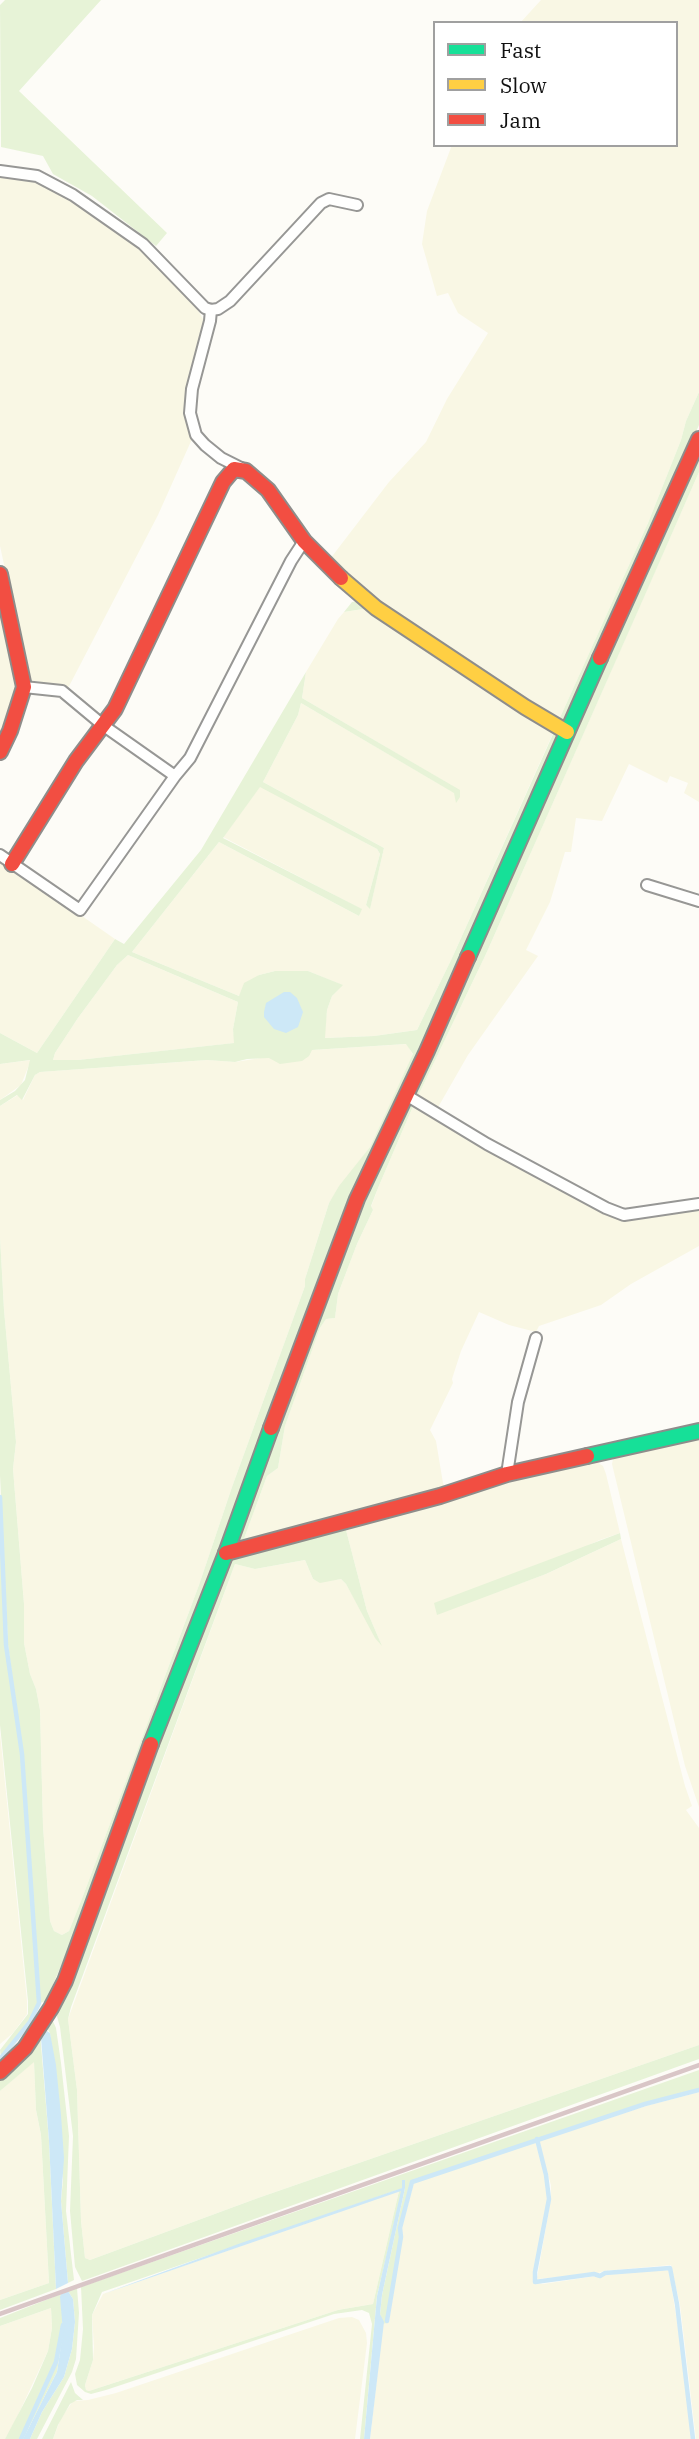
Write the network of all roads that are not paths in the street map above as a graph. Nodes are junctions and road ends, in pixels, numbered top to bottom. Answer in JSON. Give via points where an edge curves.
{"nodes":[{"id":1,"x":0,"y":171,"type":"edge"},
{"id":2,"x":357,"y":205,"type":"dead end"},
{"id":3,"x":211,"y":310,"type":"junction"},
{"id":4,"x":699,"y":439,"type":"edge"},
{"id":5,"x":246,"y":471,"type":"junction"},
{"id":6,"x":304,"y":541,"type":"junction"},
{"id":7,"x":0,"y":574,"type":"edge"},
{"id":8,"x":24,"y":687,"type":"junction"},
{"id":9,"x":104,"y":726,"type":"junction"},
{"id":10,"x":567,"y":732,"type":"junction"},
{"id":11,"x":0,"y":752,"type":"edge"},
{"id":12,"x":175,"y":776,"type":"junction"},
{"id":13,"x":6,"y":859,"type":"edge"},
{"id":14,"x":648,"y":885,"type":"dead end"},
{"id":15,"x":699,"y":901,"type":"edge"},
{"id":16,"x":406,"y":1096,"type":"junction"},
{"id":17,"x":699,"y":1204,"type":"edge"},
{"id":18,"x":536,"y":1338,"type":"dead end"},
{"id":19,"x":699,"y":1431,"type":"edge"},
{"id":20,"x":507,"y":1474,"type":"junction"},
{"id":21,"x":226,"y":1553,"type":"junction"},
{"id":22,"x":0,"y":2072,"type":"edge"}],
"edges":[{"from":1,"to":3,"type":"street","via":[[37,176],[73,195],[143,244]]},
{"from":2,"to":3,"type":"street","via":[[329,199],[321,203],[229,301]]},
{"from":3,"to":5,"type":"street","via":[[190,413],[196,435],[205,445]]},
{"from":4,"to":10,"type":"main road"},
{"from":5,"to":6,"type":"main road","via":[[268,490]]},
{"from":5,"to":9,"type":"main road","via":[[234,468],[223,482],[146,648]]},
{"from":6,"to":10,"type":"main road","via":[[376,608]]},
{"from":6,"to":12,"type":"street","via":[[190,758]]},
{"from":7,"to":8,"type":"main road"},
{"from":8,"to":9,"type":"street","via":[[62,691]]},
{"from":8,"to":11,"type":"main road"},
{"from":9,"to":12,"type":"street"},
{"from":9,"to":13,"type":"main road"},
{"from":10,"to":16,"type":"main road"},
{"from":12,"to":13,"type":"street","via":[[80,909]]},
{"from":14,"to":15,"type":"street"},
{"from":16,"to":17,"type":"street","via":[[624,1215]]},
{"from":16,"to":21,"type":"main road","via":[[357,1199]]},
{"from":18,"to":20,"type":"street","via":[[518,1402]]},
{"from":19,"to":20,"type":"main road"},
{"from":20,"to":21,"type":"main road"},
{"from":21,"to":22,"type":"main road","via":[[130,1798],[65,1981],[25,2048]]}]}
